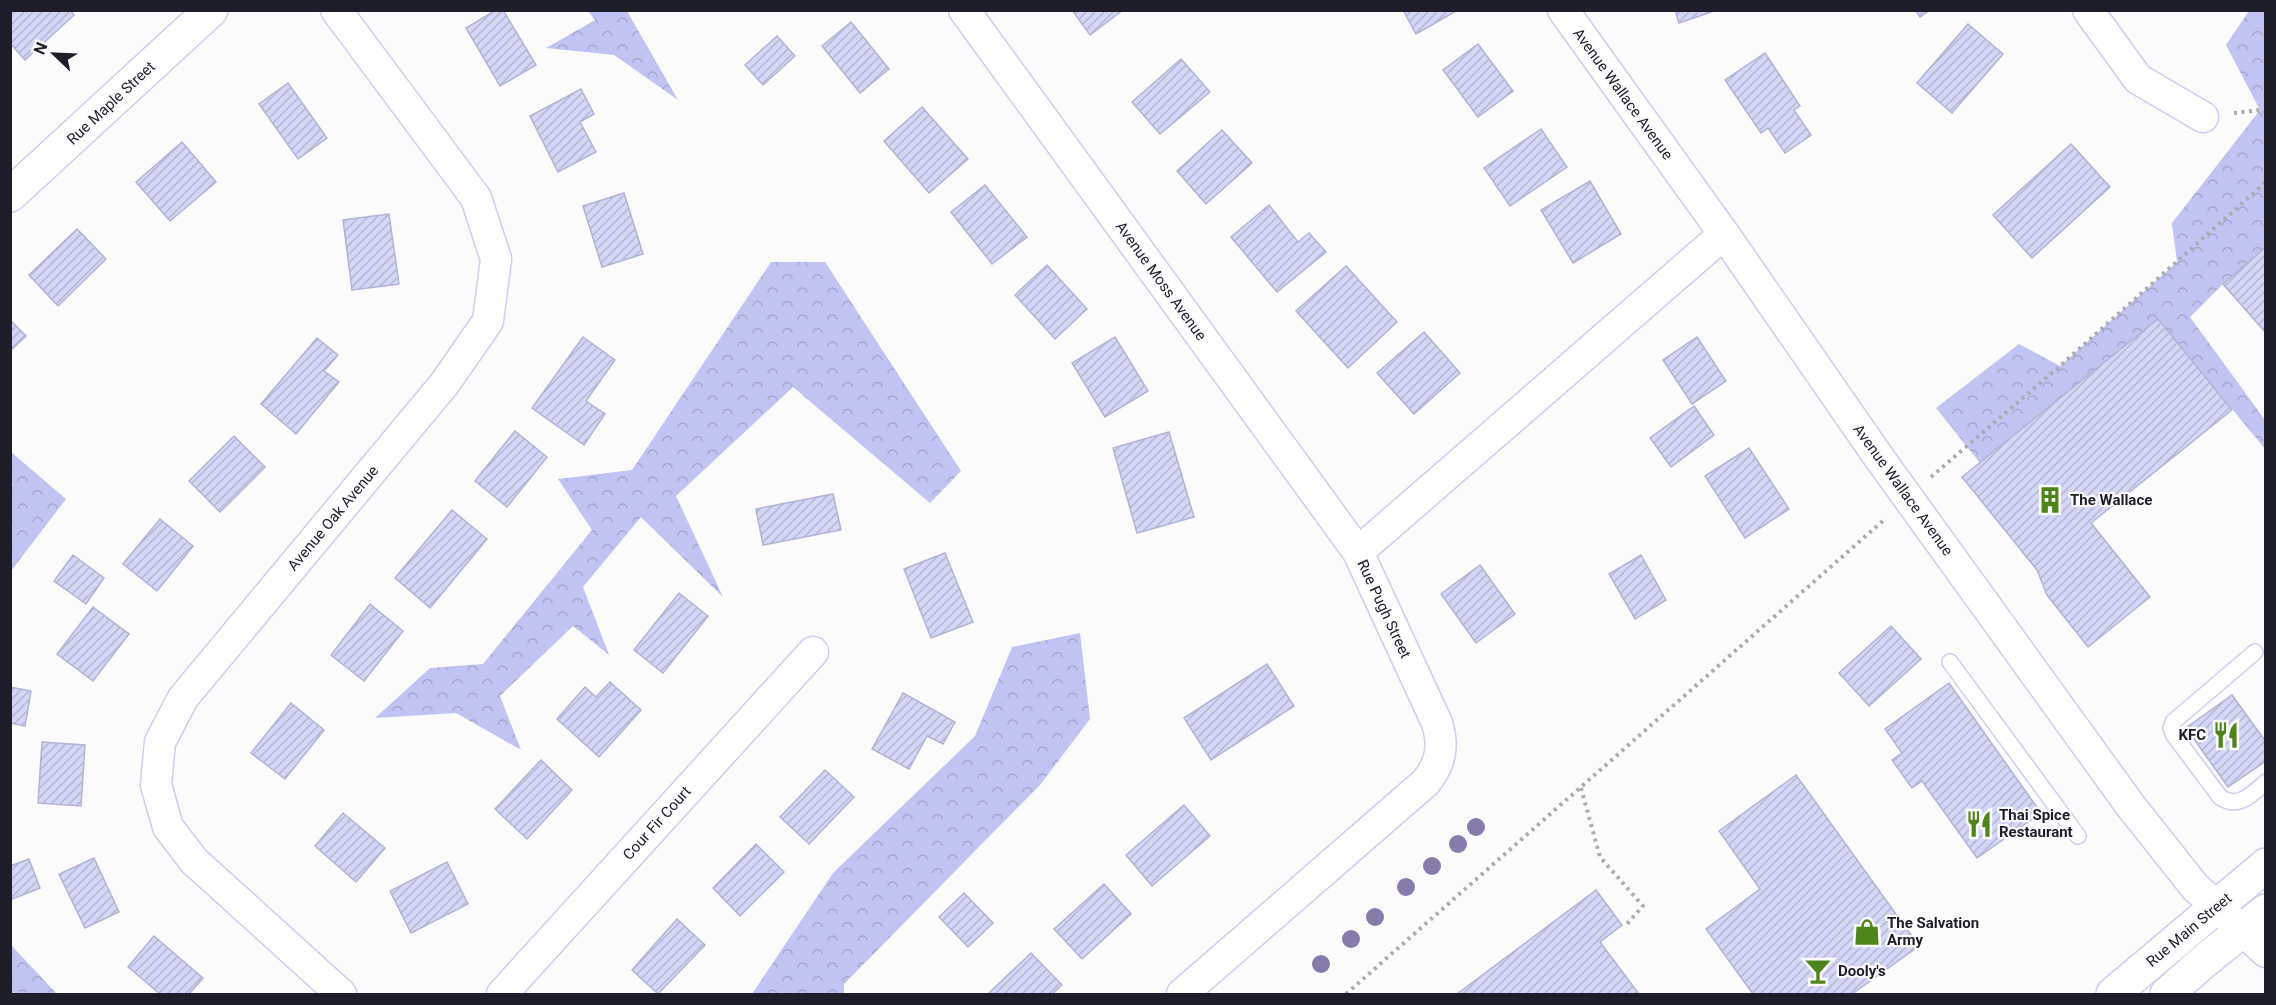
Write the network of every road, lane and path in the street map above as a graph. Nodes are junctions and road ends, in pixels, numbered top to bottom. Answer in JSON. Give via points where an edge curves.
{"nodes":[{"id":1,"x":211,"y":10,"type":"edge"},
{"id":2,"x":336,"y":10,"type":"edge"},
{"id":3,"x":964,"y":10,"type":"edge"},
{"id":4,"x":1563,"y":10,"type":"edge"},
{"id":5,"x":2088,"y":10,"type":"edge"},
{"id":6,"x":2203,"y":117,"type":"dead end"},
{"id":7,"x":2265,"y":182,"type":"edge"},
{"id":8,"x":10,"y":195,"type":"edge"},
{"id":9,"x":1724,"y":234,"type":"junction"},
{"id":10,"x":1942,"y":467,"type":"dead end"},
{"id":11,"x":1881,"y":523,"type":"dead end"},
{"id":12,"x":1358,"y":552,"type":"junction"},
{"id":13,"x":813,"y":652,"type":"dead end"},
{"id":14,"x":2255,"y":652,"type":"dead end"},
{"id":15,"x":1950,"y":662,"type":"dead end"},
{"id":16,"x":2265,"y":782,"type":"edge"},
{"id":17,"x":1581,"y":788,"type":"junction"},
{"id":18,"x":2078,"y":836,"type":"dead end"},
{"id":19,"x":2265,"y":865,"type":"edge"},
{"id":20,"x":2217,"y":906,"type":"junction"},
{"id":21,"x":1626,"y":925,"type":"dead end"},
{"id":22,"x":2258,"y":931,"type":"edge"},
{"id":23,"x":341,"y":994,"type":"edge"},
{"id":24,"x":502,"y":994,"type":"edge"},
{"id":25,"x":1182,"y":994,"type":"edge"},
{"id":26,"x":1346,"y":994,"type":"edge"},
{"id":27,"x":2113,"y":994,"type":"edge"},
{"id":28,"x":2167,"y":994,"type":"edge"}],
"edges":[{"from":1,"to":8,"type":"main road","name":"Rue Maple Street"},
{"from":2,"to":23,"type":"street","name":"Avenue Oak Avenue","via":[[476,198],[496,259],[488,321],[445,383],[183,698],[160,742],[156,785],[168,827],[194,861]]},
{"from":3,"to":12,"type":"street","name":"Avenue Moss Avenue"},
{"from":4,"to":9,"type":"street","name":"Avenue Wallace Avenue"},
{"from":5,"to":6,"type":"street","via":[[2138,79]]},
{"from":7,"to":10,"type":"path"},
{"from":9,"to":12,"type":"street","name":"Rue Pugh Street"},
{"from":9,"to":20,"type":"street","name":"Avenue Wallace Avenue","via":[[1880,459],[2130,805],[2195,887]]},
{"from":11,"to":17,"type":"path"},
{"from":12,"to":25,"type":"street","name":"Rue Pugh Street","via":[[1437,723],[1442,748],[1439,761],[1426,782]]},
{"from":13,"to":24,"type":"street","name":"Cour Fir Court"},
{"from":14,"to":16,"type":"lane","via":[[2173,722],[2171,728],[2227,802],[2246,798]]},
{"from":15,"to":18,"type":"lane"},
{"from":17,"to":21,"type":"path","via":[[1600,857],[1643,906]]},
{"from":17,"to":26,"type":"path"},
{"from":19,"to":20,"type":"main road","name":"Rue Main Street"},
{"from":20,"to":22,"type":"street","name":"Avenue Wallace Avenue"},
{"from":20,"to":27,"type":"main road","name":"Rue Main Street"},
{"from":22,"to":28,"type":"main road","via":[[2202,963]]}]}
